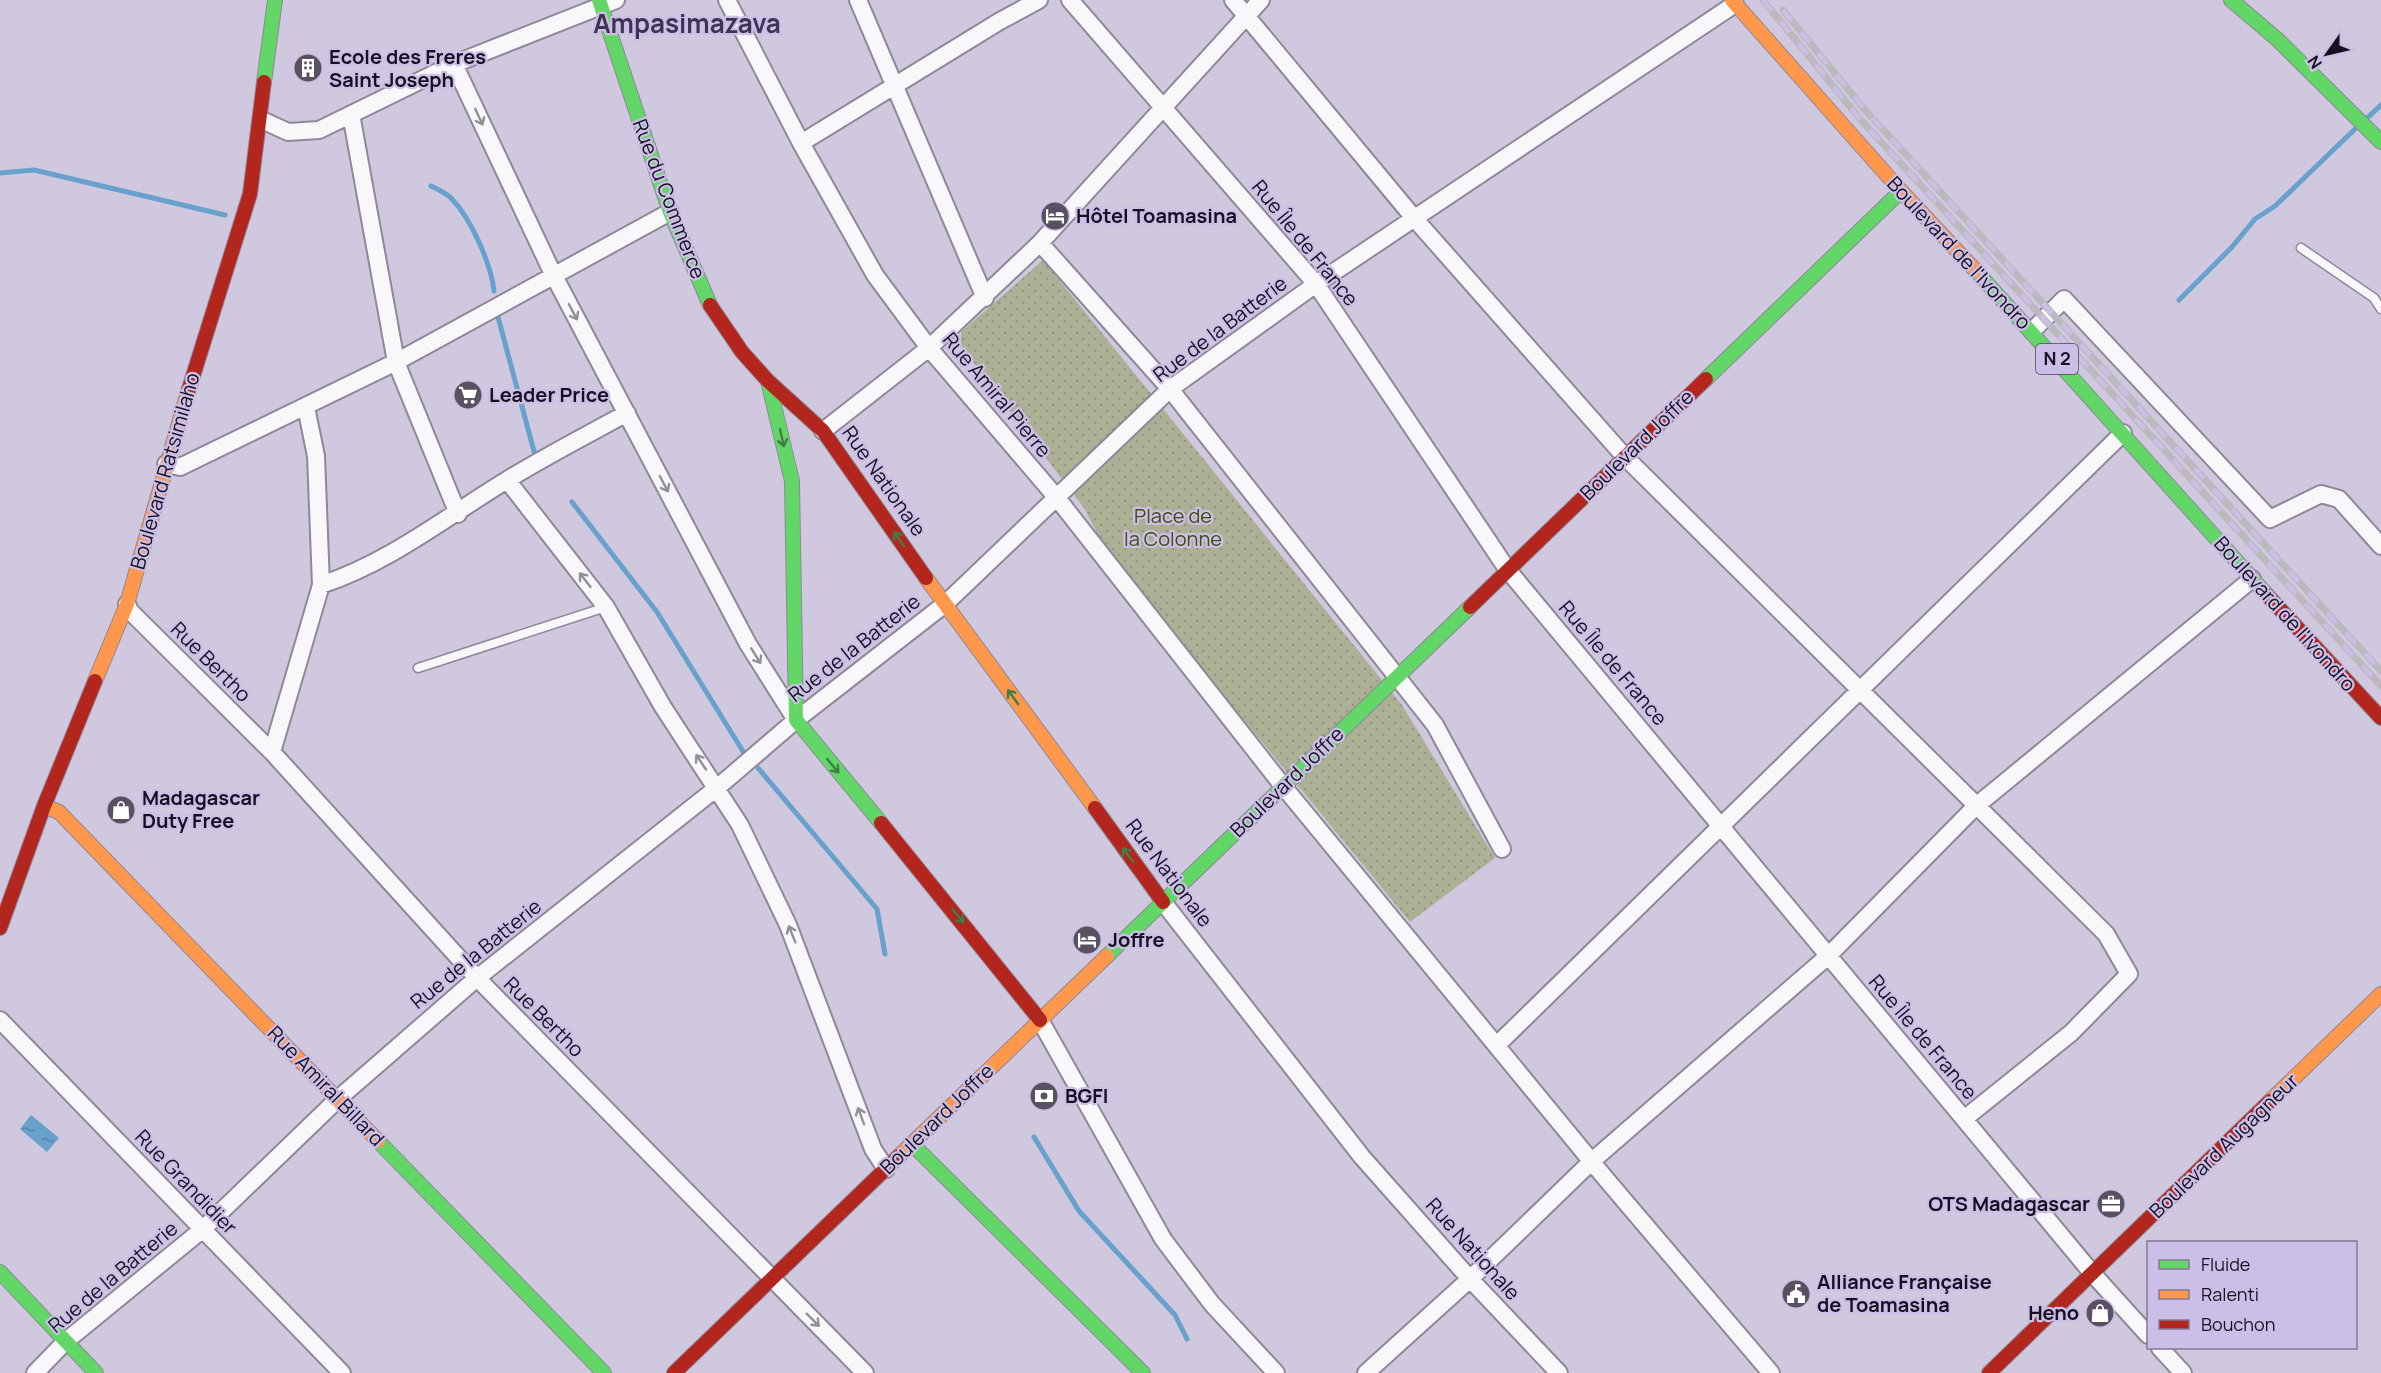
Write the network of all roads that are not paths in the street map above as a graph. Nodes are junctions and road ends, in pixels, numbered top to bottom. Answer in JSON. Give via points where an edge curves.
{"nodes":[{"id":1,"x":275,"y":0,"type":"edge"},
{"id":2,"x":727,"y":0,"type":"edge"},
{"id":3,"x":858,"y":0,"type":"edge"},
{"id":4,"x":1039,"y":0,"type":"edge"},
{"id":5,"x":1070,"y":0,"type":"edge"},
{"id":6,"x":1233,"y":0,"type":"edge"},
{"id":7,"x":1261,"y":0,"type":"edge"},
{"id":8,"x":2232,"y":0,"type":"edge"},
{"id":9,"x":605,"y":2,"type":"edge"},
{"id":10,"x":1733,"y":2,"type":"edge"},
{"id":11,"x":1246,"y":18,"type":"junction"},
{"id":12,"x":454,"y":64,"type":"junction"},
{"id":13,"x":897,"y":87,"type":"junction"},
{"id":14,"x":1163,"y":110,"type":"junction"},
{"id":15,"x":351,"y":114,"type":"junction"},
{"id":16,"x":262,"y":120,"type":"junction"},
{"id":17,"x":2381,"y":142,"type":"edge"},
{"id":18,"x":801,"y":143,"type":"junction"},
{"id":19,"x":1901,"y":191,"type":"junction"},
{"id":20,"x":670,"y":213,"type":"junction"},
{"id":21,"x":1414,"y":218,"type":"junction"},
{"id":22,"x":1040,"y":243,"type":"junction"},
{"id":23,"x":2301,"y":248,"type":"dead end"},
{"id":24,"x":553,"y":274,"type":"junction"},
{"id":25,"x":1316,"y":284,"type":"junction"},
{"id":26,"x":985,"y":298,"type":"junction"},
{"id":27,"x":2381,"y":309,"type":"edge"},
{"id":28,"x":2032,"y":332,"type":"junction"},
{"id":29,"x":929,"y":348,"type":"junction"},
{"id":30,"x":396,"y":362,"type":"junction"},
{"id":31,"x":768,"y":381,"type":"junction"},
{"id":32,"x":1170,"y":390,"type":"junction"},
{"id":33,"x":306,"y":407,"type":"junction"},
{"id":34,"x":627,"y":413,"type":"junction"},
{"id":35,"x":823,"y":431,"type":"junction"},
{"id":36,"x":2123,"y":433,"type":"junction"},
{"id":37,"x":1625,"y":457,"type":"junction"},
{"id":38,"x":166,"y":464,"type":"junction"},
{"id":39,"x":507,"y":480,"type":"junction"},
{"id":40,"x":1057,"y":498,"type":"junction"},
{"id":41,"x":458,"y":514,"type":"junction"},
{"id":42,"x":2381,"y":546,"type":"edge"},
{"id":43,"x":1507,"y":569,"type":"junction"},
{"id":44,"x":2252,"y":579,"type":"junction"},
{"id":45,"x":321,"y":585,"type":"junction"},
{"id":46,"x":127,"y":604,"type":"junction"},
{"id":47,"x":945,"y":604,"type":"junction"},
{"id":48,"x":606,"y":607,"type":"junction"},
{"id":49,"x":418,"y":668,"type":"dead end"},
{"id":50,"x":1396,"y":677,"type":"junction"},
{"id":51,"x":1860,"y":690,"type":"junction"},
{"id":52,"x":2381,"y":718,"type":"edge"},
{"id":53,"x":796,"y":720,"type":"junction"},
{"id":54,"x":272,"y":752,"type":"junction"},
{"id":55,"x":1283,"y":786,"type":"junction"},
{"id":56,"x":718,"y":787,"type":"junction"},
{"id":57,"x":44,"y":806,"type":"junction"},
{"id":58,"x":1976,"y":806,"type":"junction"},
{"id":59,"x":1721,"y":826,"type":"junction"},
{"id":60,"x":1502,"y":849,"type":"dead end"},
{"id":61,"x":1163,"y":902,"type":"junction"},
{"id":62,"x":0,"y":928,"type":"edge"},
{"id":63,"x":1828,"y":956,"type":"junction"},
{"id":64,"x":477,"y":978,"type":"junction"},
{"id":65,"x":2381,"y":994,"type":"edge"},
{"id":66,"x":0,"y":1020,"type":"edge"},
{"id":67,"x":1040,"y":1020,"type":"junction"},
{"id":68,"x":1497,"y":1045,"type":"junction"},
{"id":69,"x":339,"y":1098,"type":"junction"},
{"id":70,"x":1965,"y":1119,"type":"junction"},
{"id":71,"x":912,"y":1144,"type":"junction"},
{"id":72,"x":1592,"y":1161,"type":"junction"},
{"id":73,"x":885,"y":1169,"type":"junction"},
{"id":74,"x":203,"y":1229,"type":"junction"},
{"id":75,"x":0,"y":1272,"type":"edge"},
{"id":76,"x":2092,"y":1273,"type":"junction"},
{"id":77,"x":772,"y":1279,"type":"junction"},
{"id":78,"x":1470,"y":1279,"type":"junction"},
{"id":79,"x":2147,"y":1334,"type":"edge"},
{"id":80,"x":66,"y":1341,"type":"junction"},
{"id":81,"x":2162,"y":1349,"type":"edge"},
{"id":82,"x":35,"y":1373,"type":"edge"},
{"id":83,"x":96,"y":1373,"type":"edge"},
{"id":84,"x":342,"y":1373,"type":"edge"},
{"id":85,"x":604,"y":1373,"type":"edge"},
{"id":86,"x":674,"y":1373,"type":"edge"},
{"id":87,"x":866,"y":1373,"type":"edge"},
{"id":88,"x":1143,"y":1373,"type":"edge"},
{"id":89,"x":1276,"y":1373,"type":"edge"},
{"id":90,"x":1366,"y":1373,"type":"edge"},
{"id":91,"x":1559,"y":1373,"type":"edge"},
{"id":92,"x":1771,"y":1373,"type":"edge"},
{"id":93,"x":1989,"y":1373,"type":"edge"},
{"id":94,"x":2183,"y":1373,"type":"edge"}],
"edges":[{"from":1,"to":16,"type":"street","name":"Boulevard Ratsimilaho"},
{"from":2,"to":18,"type":"street","name":"Rue Amiral Pierre"},
{"from":3,"to":13,"type":"street"},
{"from":4,"to":13,"type":"street"},
{"from":5,"to":14,"type":"street","name":"Rue Île de France"},
{"from":6,"to":11,"type":"street"},
{"from":7,"to":11,"type":"street"},
{"from":8,"to":17,"type":"street"},
{"from":9,"to":12,"type":"street"},
{"from":9,"to":20,"type":"street","name":"Rue du Commerce"},
{"from":10,"to":19,"type":"street","name":"Boulevard de l'Ivondro","number":"N 2"},
{"from":10,"to":21,"type":"street","name":"Rue de la Batterie"},
{"from":11,"to":14,"type":"street"},
{"from":11,"to":21,"type":"street"},
{"from":12,"to":15,"type":"street"},
{"from":12,"to":24,"type":"street","one_way":true},
{"from":13,"to":18,"type":"street"},
{"from":13,"to":26,"type":"street"},
{"from":14,"to":22,"type":"street"},
{"from":14,"to":25,"type":"street","name":"Rue Île de France"},
{"from":15,"to":16,"type":"street","via":[[318,130],[288,132]]},
{"from":15,"to":30,"type":"street"},
{"from":16,"to":38,"type":"street","name":"Boulevard Ratsimilaho","via":[[250,194]]},
{"from":18,"to":29,"type":"street","name":"Rue Amiral Pierre","via":[[875,275]]},
{"from":19,"to":28,"type":"street","name":"Boulevard de l'Ivondro","number":"N 2"},
{"from":19,"to":37,"type":"street","name":"Boulevard Joffre"},
{"from":20,"to":24,"type":"street"},
{"from":20,"to":31,"type":"street","name":"Rue du Commerce","via":[[710,305],[742,352]]},
{"from":21,"to":25,"type":"street","name":"Rue de la Batterie"},
{"from":21,"to":37,"type":"street"},
{"from":22,"to":26,"type":"street"},
{"from":22,"to":32,"type":"street"},
{"from":23,"to":27,"type":"lane","via":[[2374,298]]},
{"from":24,"to":30,"type":"street"},
{"from":24,"to":34,"type":"street","one_way":true},
{"from":25,"to":32,"type":"street","name":"Rue de la Batterie"},
{"from":25,"to":43,"type":"street","name":"Rue Île de France"},
{"from":26,"to":29,"type":"street"},
{"from":28,"to":36,"type":"street","name":"Boulevard de l'Ivondro","number":"N 2"},
{"from":28,"to":42,"type":"street","via":[[2064,299],[2270,519],[2321,494],[2339,499]]},
{"from":29,"to":35,"type":"street"},
{"from":29,"to":40,"type":"street","name":"Rue Amiral Pierre"},
{"from":30,"to":33,"type":"street"},
{"from":30,"to":41,"type":"street"},
{"from":31,"to":35,"type":"street","name":"Rue Nationale"},
{"from":31,"to":53,"type":"street","one_way":true,"via":[[792,481]]},
{"from":32,"to":40,"type":"street","name":"Rue de la Batterie"},
{"from":32,"to":50,"type":"street"},
{"from":33,"to":38,"type":"street","via":[[180,467]]},
{"from":33,"to":45,"type":"street","via":[[316,456]]},
{"from":34,"to":39,"type":"street"},
{"from":34,"to":53,"type":"street","one_way":true,"via":[[748,644]]},
{"from":47,"to":35,"type":"street","name":"Rue Nationale","one_way":true},
{"from":36,"to":44,"type":"street","name":"Boulevard de l'Ivondro","number":"N 2"},
{"from":36,"to":51,"type":"street"},
{"from":37,"to":43,"type":"street","name":"Boulevard Joffre"},
{"from":37,"to":51,"type":"street"},
{"from":38,"to":46,"type":"street","name":"Boulevard Ratsimilaho"},
{"from":39,"to":41,"type":"street"},
{"from":48,"to":39,"type":"street","one_way":true},
{"from":40,"to":47,"type":"street","name":"Rue de la Batterie"},
{"from":40,"to":55,"type":"street","name":"Rue Amiral Pierre"},
{"from":41,"to":45,"type":"street","via":[[352,574]]},
{"from":43,"to":50,"type":"street","name":"Boulevard Joffre"},
{"from":43,"to":59,"type":"street","name":"Rue Île de France"},
{"from":44,"to":52,"type":"street","name":"Boulevard de l'Ivondro","number":"N 2"},
{"from":44,"to":58,"type":"street"},
{"from":45,"to":54,"type":"street"},
{"from":46,"to":54,"type":"street","name":"Rue Bertho"},
{"from":46,"to":57,"type":"street","name":"Boulevard Ratsimilaho"},
{"from":47,"to":53,"type":"street","name":"Rue de la Batterie"},
{"from":61,"to":47,"type":"street","name":"Rue Nationale","one_way":true},
{"from":48,"to":49,"type":"lane"},
{"from":56,"to":48,"type":"street","one_way":true,"via":[[663,707]]},
{"from":50,"to":55,"type":"street","name":"Boulevard Joffre"},
{"from":50,"to":60,"type":"street","via":[[1435,725]]},
{"from":51,"to":58,"type":"street"},
{"from":51,"to":59,"type":"street"},
{"from":53,"to":56,"type":"street","name":"Rue de la Batterie"},
{"from":53,"to":67,"type":"street","one_way":true},
{"from":54,"to":64,"type":"street","name":"Rue Bertho"},
{"from":55,"to":61,"type":"street","name":"Boulevard Joffre"},
{"from":55,"to":68,"type":"street","name":"Rue Amiral Pierre"},
{"from":56,"to":64,"type":"street","name":"Rue de la Batterie"},
{"from":73,"to":56,"type":"street","one_way":true,"via":[[873,1149],[788,925]]},
{"from":57,"to":62,"type":"street","name":"Boulevard Ratsimilaho"},
{"from":57,"to":69,"type":"street","name":"Rue Amiral Billard","via":[[59,812]]},
{"from":58,"to":63,"type":"street"},
{"from":58,"to":70,"type":"street","via":[[2106,934],[2129,974],[2071,1033]]},
{"from":59,"to":63,"type":"street","name":"Rue Île de France"},
{"from":59,"to":68,"type":"street"},
{"from":61,"to":67,"type":"street","name":"Boulevard Joffre"},
{"from":61,"to":78,"type":"street","name":"Rue Nationale","via":[[1362,1157]]},
{"from":63,"to":70,"type":"street","name":"Rue Île de France"},
{"from":63,"to":72,"type":"street"},
{"from":64,"to":69,"type":"street","name":"Rue de la Batterie"},
{"from":64,"to":77,"type":"street","name":"Rue Bertho"},
{"from":65,"to":76,"type":"street","name":"Boulevard Augagneur"},
{"from":66,"to":74,"type":"street","name":"Rue Grandidier"},
{"from":67,"to":71,"type":"street","name":"Boulevard Joffre"},
{"from":67,"to":89,"type":"street","via":[[1163,1239],[1212,1304]]},
{"from":68,"to":72,"type":"street","name":"Rue Amiral Pierre"},
{"from":69,"to":74,"type":"street","name":"Rue de la Batterie"},
{"from":69,"to":85,"type":"street","name":"Rue Amiral Billard"},
{"from":70,"to":76,"type":"street","name":"Rue Île de France"},
{"from":71,"to":73,"type":"street","name":"Boulevard Joffre"},
{"from":71,"to":88,"type":"street"},
{"from":72,"to":78,"type":"street"},
{"from":72,"to":92,"type":"street","name":"Rue Amiral Pierre"},
{"from":73,"to":77,"type":"street","name":"Boulevard Joffre"},
{"from":74,"to":80,"type":"street","name":"Rue de la Batterie"},
{"from":74,"to":84,"type":"street","name":"Rue Grandidier"},
{"from":75,"to":80,"type":"street"},
{"from":76,"to":79,"type":"street","name":"Rue Île de France"},
{"from":76,"to":93,"type":"street","name":"Boulevard Augagneur"},
{"from":77,"to":86,"type":"street","name":"Boulevard Joffre"},
{"from":77,"to":87,"type":"street","name":"Rue Bertho","one_way":true},
{"from":78,"to":90,"type":"street"},
{"from":78,"to":91,"type":"street","name":"Rue Nationale"},
{"from":80,"to":82,"type":"street","name":"Rue de la Batterie"},
{"from":80,"to":83,"type":"street"},
{"from":81,"to":94,"type":"street"}]}
